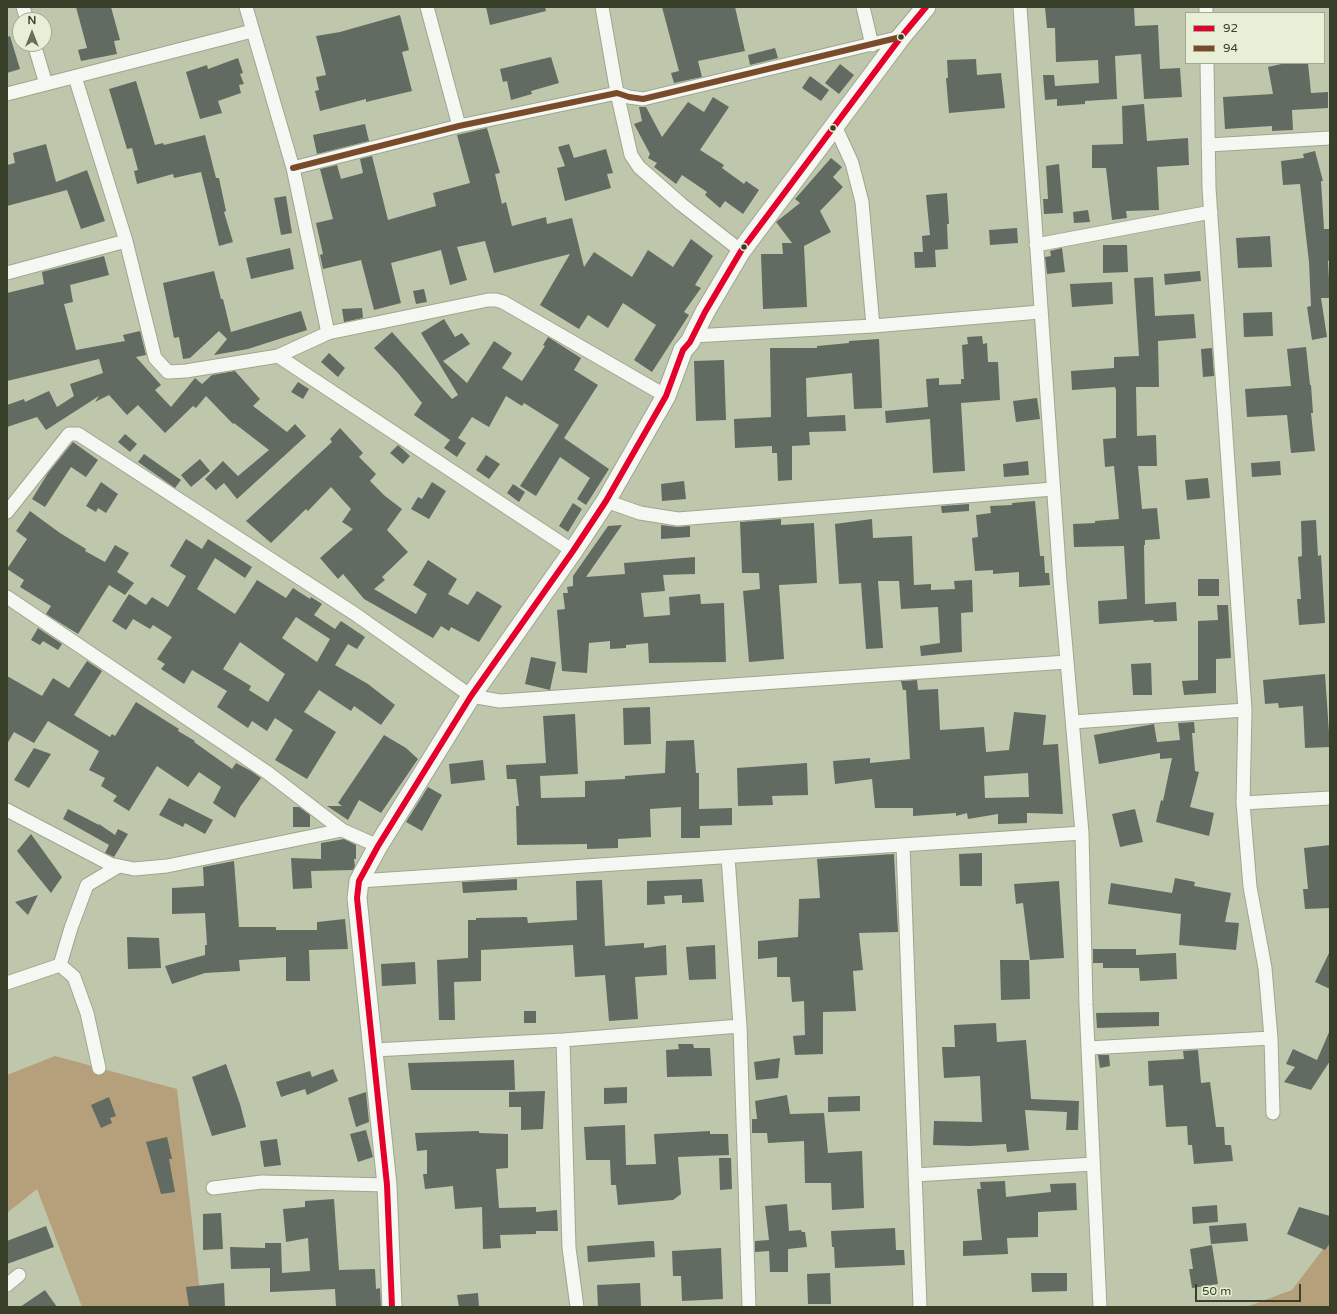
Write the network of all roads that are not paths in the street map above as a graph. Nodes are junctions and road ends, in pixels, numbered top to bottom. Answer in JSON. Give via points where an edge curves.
{"nodes":[{"id":1,"x":246,"y":7,"type":"edge"},
{"id":2,"x":427,"y":7,"type":"edge"},
{"id":3,"x":602,"y":7,"type":"edge"},
{"id":4,"x":863,"y":7,"type":"edge"},
{"id":5,"x":926,"y":7,"type":"edge"},
{"id":6,"x":1020,"y":7,"type":"edge"},
{"id":7,"x":252,"y":31,"type":"junction"},
{"id":8,"x":901,"y":37,"type":"junction"},
{"id":9,"x":872,"y":45,"type":"junction"},
{"id":10,"x":36,"y":52,"type":"edge"},
{"id":11,"x":1207,"y":64,"type":"edge"},
{"id":12,"x":75,"y":77,"type":"junction"},
{"id":13,"x":46,"y":84,"type":"junction"},
{"id":14,"x":617,"y":93,"type":"junction"},
{"id":15,"x":7,"y":94,"type":"edge"},
{"id":16,"x":459,"y":126,"type":"junction"},
{"id":17,"x":835,"y":126,"type":"junction"},
{"id":18,"x":1330,"y":138,"type":"edge"},
{"id":19,"x":1208,"y":145,"type":"junction"},
{"id":20,"x":293,"y":168,"type":"junction"},
{"id":21,"x":1211,"y":212,"type":"junction"},
{"id":22,"x":126,"y":241,"type":"junction"},
{"id":23,"x":1036,"y":245,"type":"junction"},
{"id":24,"x":742,"y":251,"type":"junction"},
{"id":25,"x":7,"y":273,"type":"edge"},
{"id":26,"x":1040,"y":312,"type":"junction"},
{"id":27,"x":873,"y":326,"type":"junction"},
{"id":28,"x":328,"y":333,"type":"junction"},
{"id":29,"x":693,"y":336,"type":"junction"},
{"id":30,"x":278,"y":356,"type":"junction"},
{"id":31,"x":666,"y":396,"type":"junction"},
{"id":32,"x":1053,"y":489,"type":"junction"},
{"id":33,"x":606,"y":501,"type":"junction"},
{"id":34,"x":7,"y":512,"type":"edge"},
{"id":35,"x":573,"y":551,"type":"junction"},
{"id":36,"x":7,"y":597,"type":"edge"},
{"id":37,"x":1067,"y":662,"type":"junction"},
{"id":38,"x":471,"y":696,"type":"junction"},
{"id":39,"x":1245,"y":710,"type":"junction"},
{"id":40,"x":1072,"y":722,"type":"junction"},
{"id":41,"x":1330,"y":798,"type":"edge"},
{"id":42,"x":1243,"y":803,"type":"junction"},
{"id":43,"x":7,"y":810,"type":"edge"},
{"id":44,"x":342,"y":830,"type":"junction"},
{"id":45,"x":1082,"y":833,"type":"junction"},
{"id":46,"x":903,"y":845,"type":"junction"},
{"id":47,"x":378,"y":846,"type":"junction"},
{"id":48,"x":728,"y":857,"type":"junction"},
{"id":49,"x":119,"y":866,"type":"junction"},
{"id":50,"x":359,"y":881,"type":"junction"},
{"id":51,"x":60,"y":966,"type":"junction"},
{"id":52,"x":7,"y":983,"type":"edge"},
{"id":53,"x":740,"y":1026,"type":"junction"},
{"id":54,"x":1271,"y":1038,"type":"junction"},
{"id":55,"x":563,"y":1040,"type":"junction"},
{"id":56,"x":1088,"y":1048,"type":"junction"},
{"id":57,"x":374,"y":1050,"type":"junction"},
{"id":58,"x":99,"y":1068,"type":"dead end"},
{"id":59,"x":1273,"y":1113,"type":"dead end"},
{"id":60,"x":1093,"y":1164,"type":"junction"},
{"id":61,"x":915,"y":1175,"type":"junction"},
{"id":62,"x":387,"y":1185,"type":"junction"},
{"id":63,"x":213,"y":1188,"type":"dead end"},
{"id":64,"x":19,"y":1275,"type":"dead end"},
{"id":65,"x":7,"y":1285,"type":"edge"},
{"id":66,"x":392,"y":1307,"type":"edge"},
{"id":67,"x":578,"y":1307,"type":"edge"},
{"id":68,"x":749,"y":1307,"type":"edge"},
{"id":69,"x":920,"y":1307,"type":"edge"},
{"id":70,"x":1100,"y":1307,"type":"edge"}],
"edges":[{"from":1,"to":7,"type":"street"},
{"from":2,"to":16,"type":"street"},
{"from":3,"to":14,"type":"street"},
{"from":4,"to":9,"type":"street"},
{"from":5,"to":8,"type":"street"},
{"from":6,"to":23,"type":"street"},
{"from":7,"to":12,"type":"street"},
{"from":7,"to":20,"type":"street"},
{"from":8,"to":9,"type":"street"},
{"from":8,"to":17,"type":"street"},
{"from":9,"to":14,"type":"street","via":[[643,99]]},
{"from":10,"to":13,"type":"street"},
{"from":11,"to":19,"type":"street"},
{"from":12,"to":13,"type":"street"},
{"from":12,"to":22,"type":"street"},
{"from":13,"to":15,"type":"street"},
{"from":14,"to":16,"type":"street"},
{"from":14,"to":24,"type":"street","via":[[631,155],[639,167],[681,204]]},
{"from":16,"to":20,"type":"street"},
{"from":17,"to":24,"type":"street"},
{"from":17,"to":27,"type":"street","via":[[852,163],[862,202]]},
{"from":18,"to":19,"type":"street"},
{"from":19,"to":21,"type":"street"},
{"from":20,"to":28,"type":"street"},
{"from":21,"to":23,"type":"street"},
{"from":21,"to":39,"type":"street"},
{"from":22,"to":25,"type":"street"},
{"from":22,"to":30,"type":"street","via":[[155,358],[168,372]]},
{"from":23,"to":26,"type":"street"},
{"from":24,"to":29,"type":"street"},
{"from":26,"to":27,"type":"street"},
{"from":26,"to":32,"type":"street"},
{"from":27,"to":29,"type":"street"},
{"from":28,"to":30,"type":"street"},
{"from":28,"to":31,"type":"street","via":[[496,300]]},
{"from":29,"to":31,"type":"street","via":[[683,350]]},
{"from":30,"to":35,"type":"street"},
{"from":31,"to":33,"type":"street"},
{"from":32,"to":33,"type":"street","via":[[678,519],[640,514]]},
{"from":32,"to":37,"type":"street"},
{"from":33,"to":35,"type":"street"},
{"from":34,"to":38,"type":"street","via":[[69,434],[78,434],[355,614]]},
{"from":35,"to":38,"type":"street"},
{"from":36,"to":44,"type":"street","via":[[268,773]]},
{"from":37,"to":38,"type":"street","via":[[500,701]]},
{"from":37,"to":40,"type":"street"},
{"from":38,"to":47,"type":"street"},
{"from":39,"to":40,"type":"street"},
{"from":39,"to":42,"type":"street"},
{"from":40,"to":45,"type":"street"},
{"from":41,"to":42,"type":"street"},
{"from":42,"to":54,"type":"street","via":[[1250,887],[1265,968]]},
{"from":43,"to":49,"type":"street","via":[[92,856]]},
{"from":44,"to":47,"type":"street"},
{"from":44,"to":49,"type":"street","via":[[167,866],[134,869]]},
{"from":45,"to":46,"type":"street"},
{"from":45,"to":56,"type":"street"},
{"from":46,"to":48,"type":"street"},
{"from":46,"to":61,"type":"street"},
{"from":47,"to":50,"type":"street"},
{"from":48,"to":50,"type":"street"},
{"from":48,"to":53,"type":"street"},
{"from":49,"to":51,"type":"street","via":[[87,885],[70,928]]},
{"from":50,"to":57,"type":"street","via":[[357,898]]},
{"from":51,"to":52,"type":"street"},
{"from":51,"to":58,"type":"street","via":[[74,977],[87,1013]]},
{"from":53,"to":55,"type":"street"},
{"from":53,"to":68,"type":"street"},
{"from":54,"to":56,"type":"street"},
{"from":54,"to":59,"type":"street"},
{"from":55,"to":57,"type":"street"},
{"from":55,"to":67,"type":"street","via":[[569,1248]]},
{"from":56,"to":60,"type":"street"},
{"from":57,"to":62,"type":"street"},
{"from":60,"to":61,"type":"street"},
{"from":60,"to":70,"type":"street"},
{"from":61,"to":69,"type":"street"},
{"from":62,"to":63,"type":"street","via":[[262,1182]]},
{"from":62,"to":66,"type":"street"},
{"from":64,"to":65,"type":"street"}]}
